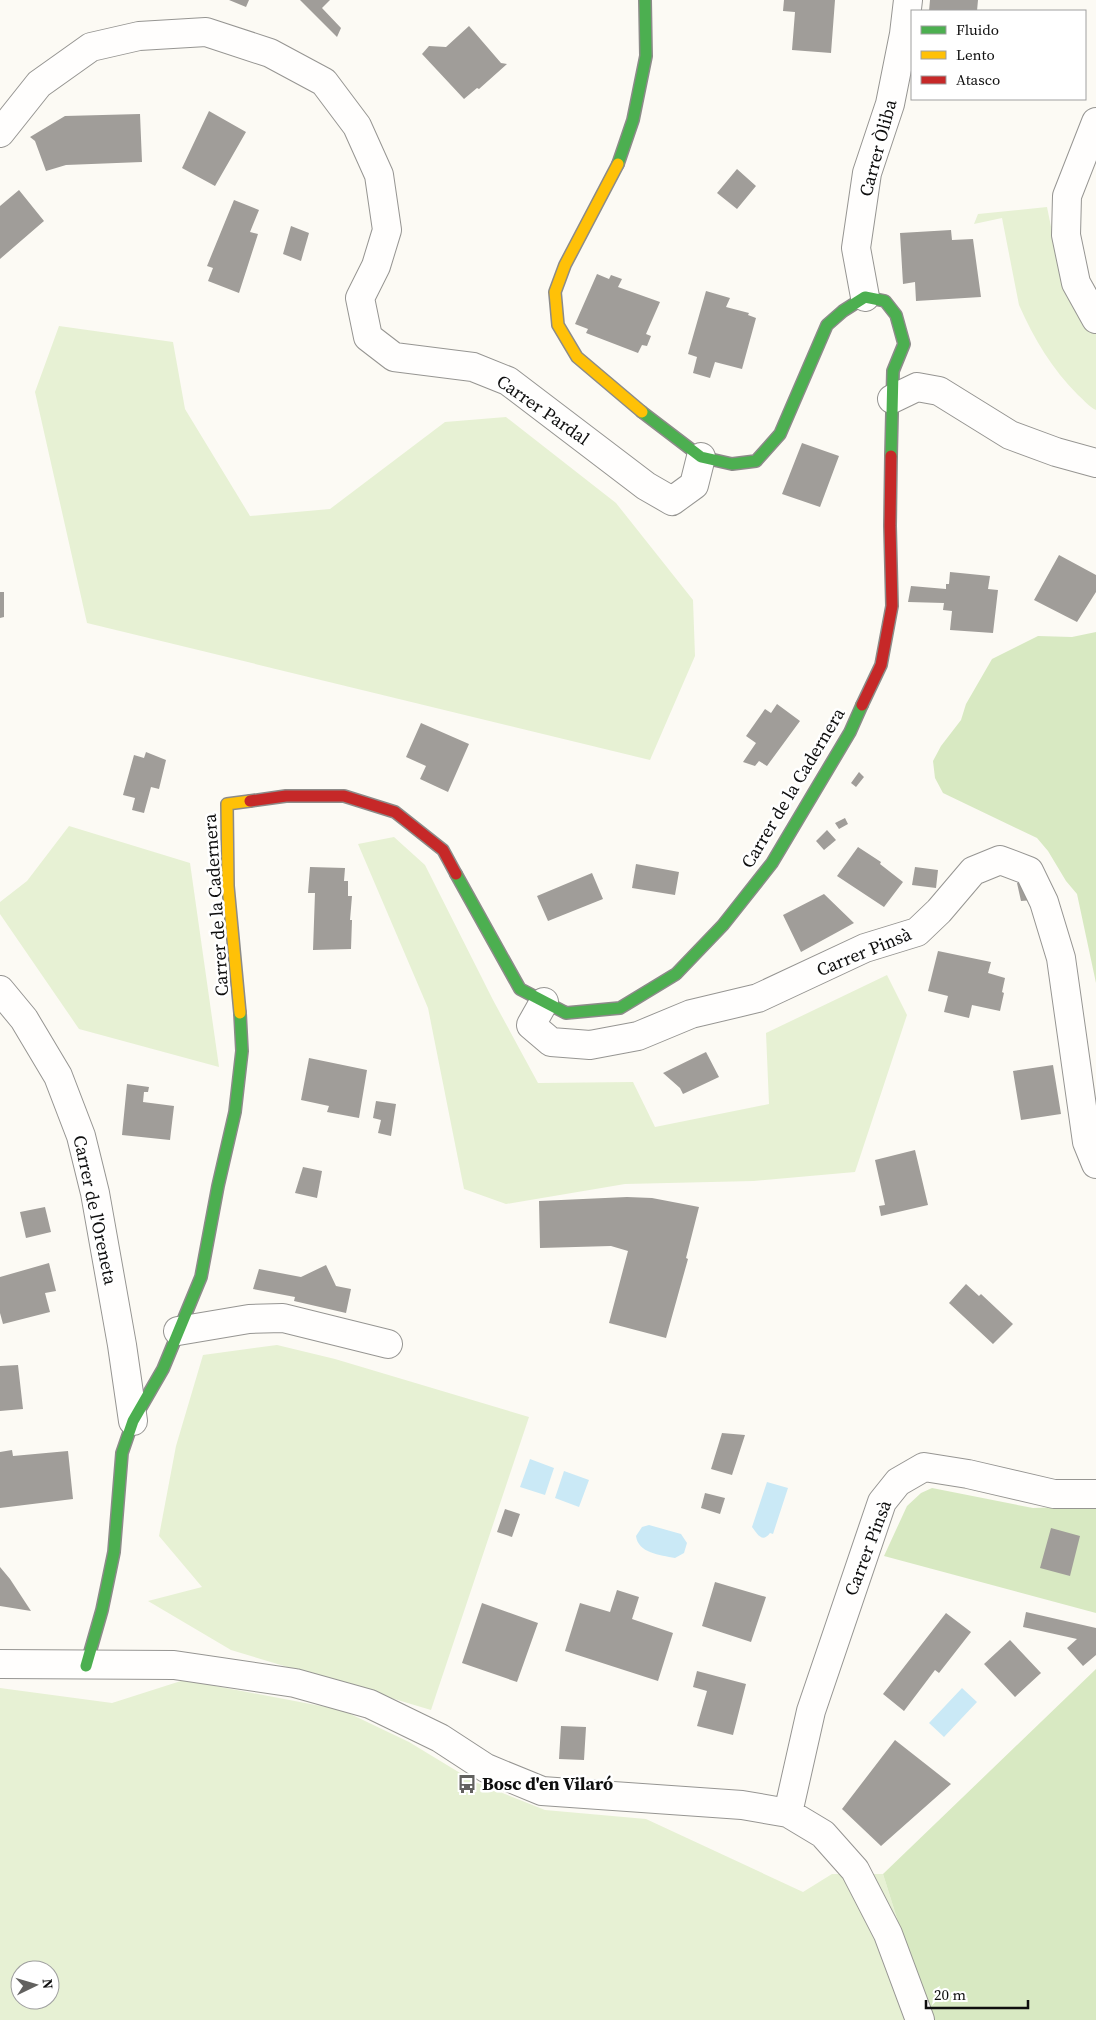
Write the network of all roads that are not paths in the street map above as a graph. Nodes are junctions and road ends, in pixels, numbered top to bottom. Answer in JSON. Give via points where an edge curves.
{"nodes":[{"id":1,"x":645,"y":0,"type":"edge"},
{"id":2,"x":908,"y":0,"type":"edge"},
{"id":3,"x":1096,"y":122,"type":"edge"},
{"id":4,"x":0,"y":133,"type":"edge"},
{"id":5,"x":865,"y":297,"type":"junction"},
{"id":6,"x":1096,"y":319,"type":"edge"},
{"id":7,"x":892,"y":398,"type":"junction"},
{"id":8,"x":701,"y":457,"type":"junction"},
{"id":9,"x":1096,"y":463,"type":"edge"},
{"id":10,"x":0,"y":990,"type":"edge"},
{"id":11,"x":544,"y":1002,"type":"junction"},
{"id":12,"x":1096,"y":1164,"type":"edge"},
{"id":13,"x":178,"y":1331,"type":"junction"},
{"id":14,"x":388,"y":1344,"type":"dead end"},
{"id":15,"x":133,"y":1421,"type":"junction"},
{"id":16,"x":1096,"y":1494,"type":"edge"},
{"id":17,"x":0,"y":1664,"type":"edge"},
{"id":18,"x":86,"y":1666,"type":"junction"},
{"id":19,"x":788,"y":1813,"type":"junction"},
{"id":20,"x":920,"y":2020,"type":"edge"}],
"edges":[{"from":1,"to":8,"type":"street","via":[[646,56],[633,120],[616,168],[565,265],[555,292],[558,325],[577,357]]},
{"from":2,"to":5,"type":"street","name":"Carrer Òliba","via":[[890,104],[867,173],[856,248]]},
{"from":3,"to":6,"type":"street","via":[[1068,196],[1066,234],[1076,283]]},
{"from":4,"to":8,"type":"street","name":"Carrer Pardal","via":[[39,84],[91,47],[139,36],[206,32],[270,53],[324,82],[357,126],[378,176],[387,230],[376,266],[360,298],[368,337],[394,357],[473,366],[508,381],[646,486],[672,501],[694,484]]},
{"from":5,"to":7,"type":"street","name":"Carrer de la Cadernera","via":[[884,301],[896,315],[904,344],[894,371]]},
{"from":5,"to":8,"type":"street","via":[[827,325],[780,434],[756,461],[732,464]]},
{"from":7,"to":9,"type":"street","via":[[916,387],[939,391],[1010,435]]},
{"from":7,"to":11,"type":"street","name":"Carrer de la Cadernera","via":[[892,606],[881,665],[850,732],[772,863],[723,925],[676,974],[620,1008],[566,1013]]},
{"from":10,"to":15,"type":"street","name":"Carrer de l'Oreneta","via":[[24,1019],[58,1076],[80,1136],[95,1193]]},
{"from":11,"to":12,"type":"street","name":"Carrer Pinsà","via":[[531,1025],[551,1042],[590,1046],[638,1036],[691,1014],[758,998],[865,948],[917,932],[973,871],[1000,860],[1029,871],[1044,902],[1061,958],[1088,1142]]},
{"from":11,"to":13,"type":"street","name":"Carrer de la Cadernera","via":[[520,989],[443,850],[396,812],[344,796],[286,796],[226,804],[228,886],[242,1051],[235,1112],[201,1277]]},
{"from":13,"to":14,"type":"street","via":[[249,1319],[283,1318]]},
{"from":13,"to":15,"type":"street","name":"Carrer de la Cadernera","via":[[162,1369]]},
{"from":15,"to":18,"type":"street","name":"Carrer de la Cadernera","via":[[122,1453],[114,1552]]},
{"from":16,"to":19,"type":"street","name":"Carrer Pinsà","via":[[1054,1494],[924,1467],[898,1482],[882,1502],[814,1701]]},
{"from":17,"to":18,"type":"street"},
{"from":18,"to":19,"type":"street","via":[[174,1665],[296,1683],[370,1704],[440,1738],[486,1768],[542,1791],[742,1804]]},
{"from":19,"to":20,"type":"street","via":[[823,1834],[855,1870],[888,1934]]}]}
